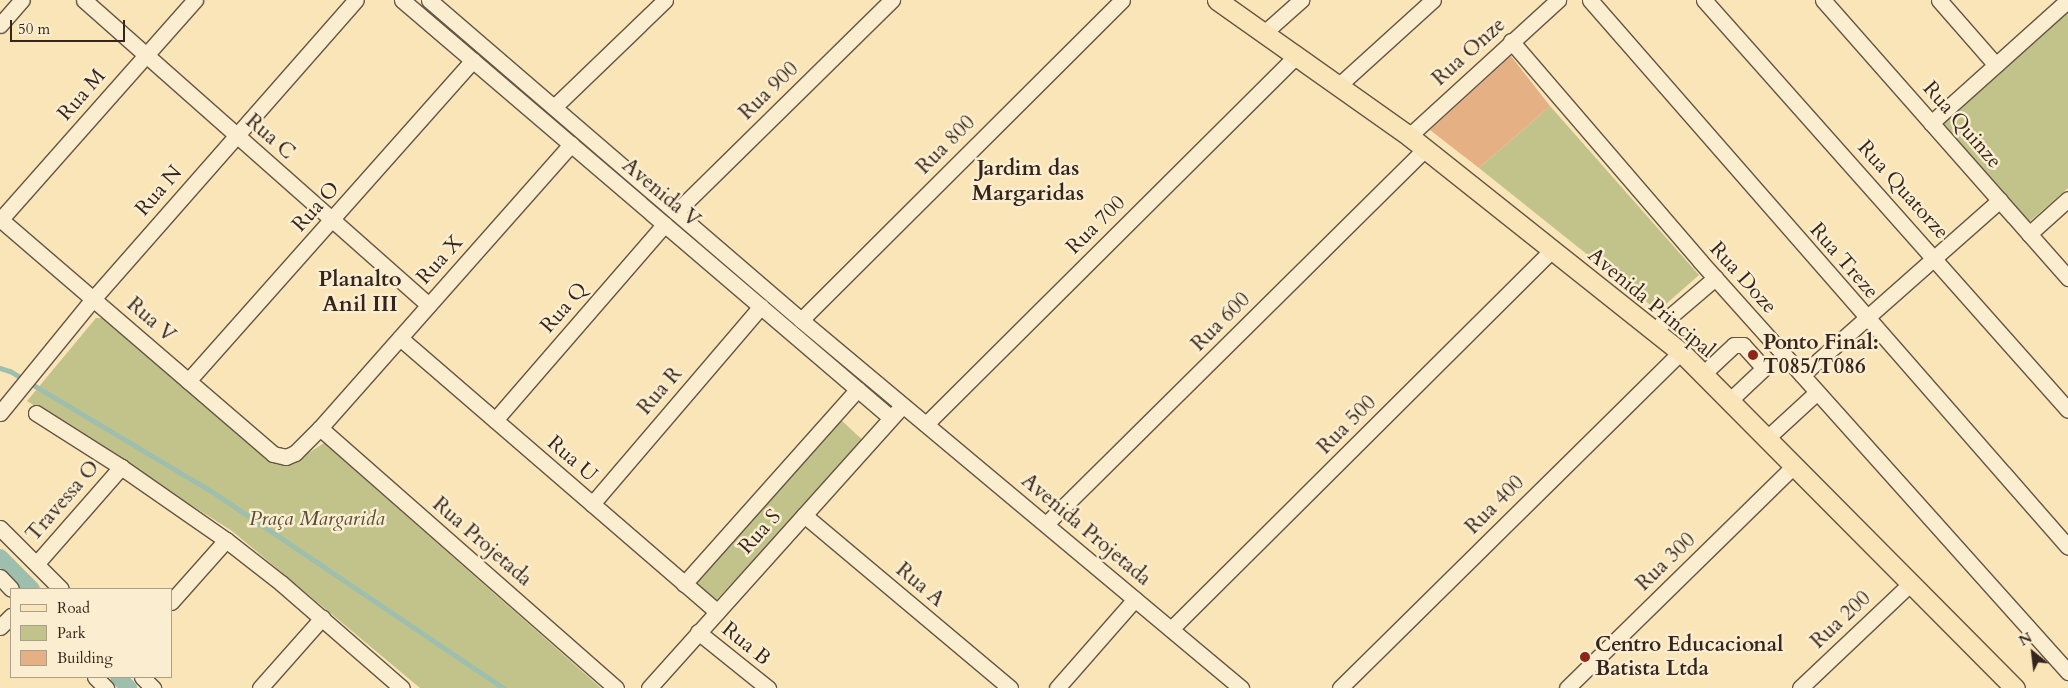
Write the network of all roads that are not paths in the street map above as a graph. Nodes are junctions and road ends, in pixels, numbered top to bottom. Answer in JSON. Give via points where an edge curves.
{"nodes":[{"id":1,"x":22,"y":0,"type":"edge"},
{"id":2,"x":84,"y":0,"type":"edge"},
{"id":3,"x":195,"y":0,"type":"edge"},
{"id":4,"x":356,"y":0,"type":"edge"},
{"id":5,"x":402,"y":0,"type":"edge"},
{"id":6,"x":665,"y":0,"type":"edge"},
{"id":7,"x":892,"y":0,"type":"edge"},
{"id":8,"x":1122,"y":0,"type":"edge"},
{"id":9,"x":1217,"y":0,"type":"edge"},
{"id":10,"x":1301,"y":0,"type":"edge"},
{"id":11,"x":1433,"y":0,"type":"edge"},
{"id":12,"x":1558,"y":0,"type":"edge"},
{"id":13,"x":1590,"y":0,"type":"edge"},
{"id":14,"x":1704,"y":0,"type":"edge"},
{"id":15,"x":1823,"y":0,"type":"edge"},
{"id":16,"x":1939,"y":0,"type":"edge"},
{"id":17,"x":435,"y":2,"type":"edge"},
{"id":18,"x":2062,"y":2,"type":"edge"},
{"id":19,"x":0,"y":25,"type":"edge"},
{"id":20,"x":1264,"y":33,"type":"junction"},
{"id":21,"x":1511,"y":41,"type":"junction"},
{"id":22,"x":146,"y":55,"type":"junction"},
{"id":23,"x":1296,"y":56,"type":"junction"},
{"id":24,"x":473,"y":60,"type":"junction"},
{"id":25,"x":1996,"y":65,"type":"junction"},
{"id":26,"x":1338,"y":86,"type":"junction"},
{"id":27,"x":554,"y":107,"type":"junction"},
{"id":28,"x":1931,"y":122,"type":"junction"},
{"id":29,"x":236,"y":135,"type":"junction"},
{"id":30,"x":1409,"y":136,"type":"junction"},
{"id":31,"x":572,"y":144,"type":"junction"},
{"id":32,"x":1425,"y":149,"type":"junction"},
{"id":33,"x":2068,"y":199,"type":"edge"},
{"id":34,"x":2000,"y":200,"type":"junction"},
{"id":35,"x":676,"y":212,"type":"junction"},
{"id":36,"x":0,"y":219,"type":"edge"},
{"id":37,"x":333,"y":220,"type":"junction"},
{"id":38,"x":665,"y":224,"type":"junction"},
{"id":39,"x":2030,"y":234,"type":"junction"},
{"id":40,"x":1552,"y":250,"type":"junction"},
{"id":41,"x":1934,"y":258,"type":"junction"},
{"id":42,"x":1715,"y":278,"type":"junction"},
{"id":43,"x":2068,"y":278,"type":"edge"},
{"id":44,"x":93,"y":299,"type":"junction"},
{"id":45,"x":429,"y":305,"type":"junction"},
{"id":46,"x":761,"y":306,"type":"junction"},
{"id":47,"x":1866,"y":318,"type":"junction"},
{"id":48,"x":801,"y":320,"type":"junction"},
{"id":49,"x":1653,"y":331,"type":"junction"},
{"id":50,"x":400,"y":338,"type":"junction"},
{"id":51,"x":1681,"y":352,"type":"junction"},
{"id":52,"x":1703,"y":374,"type":"junction"},
{"id":53,"x":1802,"y":375,"type":"junction"},
{"id":54,"x":188,"y":381,"type":"junction"},
{"id":55,"x":858,"y":389,"type":"junction"},
{"id":56,"x":1817,"y":392,"type":"junction"},
{"id":57,"x":1729,"y":401,"type":"junction"},
{"id":58,"x":904,"y":404,"type":"junction"},
{"id":59,"x":2068,"y":410,"type":"edge"},
{"id":60,"x":0,"y":413,"type":"edge"},
{"id":61,"x":36,"y":413,"type":"dead end"},
{"id":62,"x":891,"y":418,"type":"junction"},
{"id":63,"x":495,"y":420,"type":"junction"},
{"id":64,"x":926,"y":424,"type":"junction"},
{"id":65,"x":320,"y":428,"type":"junction"},
{"id":66,"x":1767,"y":438,"type":"junction"},
{"id":67,"x":273,"y":454,"type":"joint"},
{"id":68,"x":1794,"y":466,"type":"junction"},
{"id":69,"x":121,"y":467,"type":"junction"},
{"id":70,"x":592,"y":504,"type":"junction"},
{"id":71,"x":804,"y":515,"type":"junction"},
{"id":72,"x":1046,"y":524,"type":"junction"},
{"id":73,"x":0,"y":528,"type":"edge"},
{"id":74,"x":226,"y":540,"type":"junction"},
{"id":75,"x":2068,"y":547,"type":"edge"},
{"id":76,"x":36,"y":563,"type":"junction"},
{"id":77,"x":0,"y":577,"type":"edge"},
{"id":78,"x":684,"y":584,"type":"junction"},
{"id":79,"x":1911,"y":584,"type":"junction"},
{"id":80,"x":10,"y":588,"type":"edge"},
{"id":81,"x":60,"y":588,"type":"edge"},
{"id":82,"x":1135,"y":599,"type":"junction"},
{"id":83,"x":172,"y":601,"type":"edge"},
{"id":84,"x":716,"y":612,"type":"junction"},
{"id":85,"x":10,"y":617,"type":"edge"},
{"id":86,"x":322,"y":618,"type":"junction"},
{"id":87,"x":0,"y":627,"type":"edge"},
{"id":88,"x":1171,"y":629,"type":"junction"},
{"id":89,"x":698,"y":632,"type":"junction"},
{"id":90,"x":2068,"y":672,"type":"edge"},
{"id":91,"x":96,"y":678,"type":"edge"},
{"id":92,"x":143,"y":678,"type":"edge"},
{"id":93,"x":106,"y":688,"type":"edge"},
{"id":94,"x":153,"y":688,"type":"edge"},
{"id":95,"x":260,"y":688,"type":"edge"},
{"id":96,"x":402,"y":688,"type":"edge"},
{"id":97,"x":616,"y":688,"type":"edge"},
{"id":98,"x":648,"y":688,"type":"edge"},
{"id":99,"x":768,"y":688,"type":"edge"},
{"id":100,"x":1010,"y":688,"type":"edge"},
{"id":101,"x":1057,"y":688,"type":"edge"},
{"id":102,"x":1241,"y":688,"type":"edge"},
{"id":103,"x":1340,"y":688,"type":"edge"},
{"id":104,"x":1567,"y":688,"type":"edge"},
{"id":105,"x":1800,"y":688,"type":"edge"},
{"id":106,"x":2015,"y":688,"type":"edge"}],
"edges":[{"from":1,"to":19,"type":"street"},
{"from":2,"to":22,"type":"street","name":"Rua C"},
{"from":3,"to":22,"type":"street","name":"Rua M"},
{"from":4,"to":29,"type":"street","name":"Rua N"},
{"from":5,"to":24,"type":"street","name":"Avenida V"},
{"from":6,"to":27,"type":"street"},
{"from":7,"to":35,"type":"street","name":"Rua 900"},
{"from":8,"to":48,"type":"street","name":"Rua 800"},
{"from":9,"to":20,"type":"main road","name":"Avenida Principal"},
{"from":10,"to":20,"type":"street"},
{"from":11,"to":26,"type":"street"},
{"from":12,"to":21,"type":"street","name":"Rua Onze"},
{"from":13,"to":47,"type":"street","name":"Rua Treze"},
{"from":14,"to":41,"type":"street","name":"Rua Quatorze"},
{"from":15,"to":28,"type":"street","name":"Rua Quinze"},
{"from":16,"to":25,"type":"street"},
{"from":17,"to":27,"type":"street","name":"Avenida V"},
{"from":18,"to":25,"type":"street"},
{"from":20,"to":23,"type":"main road","name":"Avenida Principal"},
{"from":21,"to":30,"type":"street","name":"Rua Onze"},
{"from":21,"to":42,"type":"street","name":"Rua Doze"},
{"from":22,"to":29,"type":"street","name":"Rua C"},
{"from":22,"to":36,"type":"street","name":"Rua M"},
{"from":23,"to":26,"type":"main road","name":"Avenida Principal"},
{"from":23,"to":64,"type":"street","name":"Rua 700"},
{"from":24,"to":31,"type":"street","name":"Avenida V"},
{"from":24,"to":37,"type":"street","name":"Rua O"},
{"from":25,"to":28,"type":"street"},
{"from":26,"to":30,"type":"main road","name":"Avenida Principal"},
{"from":27,"to":35,"type":"street","name":"Avenida V"},
{"from":28,"to":34,"type":"street","name":"Rua Quinze"},
{"from":29,"to":37,"type":"street","name":"Rua C"},
{"from":29,"to":44,"type":"street","name":"Rua N"},
{"from":30,"to":32,"type":"main road","name":"Avenida Principal"},
{"from":31,"to":38,"type":"street","name":"Avenida V"},
{"from":31,"to":45,"type":"street","name":"Rua X"},
{"from":32,"to":40,"type":"main road","name":"Avenida Principal"},
{"from":32,"to":72,"type":"street","name":"Rua 600"},
{"from":33,"to":39,"type":"street"},
{"from":34,"to":39,"type":"street","name":"Rua Quinze"},
{"from":34,"to":41,"type":"street"},
{"from":35,"to":48,"type":"street","name":"Avenida V"},
{"from":36,"to":44,"type":"street","name":"Rua V"},
{"from":37,"to":45,"type":"street","name":"Rua C"},
{"from":37,"to":54,"type":"street","name":"Rua O"},
{"from":38,"to":46,"type":"street","name":"Avenida V"},
{"from":38,"to":63,"type":"street","name":"Rua Q"},
{"from":39,"to":43,"type":"street","name":"Rua Quinze"},
{"from":40,"to":49,"type":"main road","name":"Avenida Principal"},
{"from":40,"to":88,"type":"street","name":"Rua 500"},
{"from":41,"to":47,"type":"street"},
{"from":41,"to":59,"type":"street","name":"Rua Quatorze"},
{"from":42,"to":49,"type":"street"},
{"from":42,"to":53,"type":"street","name":"Rua Doze"},
{"from":44,"to":54,"type":"street","name":"Rua V"},
{"from":44,"to":60,"type":"street","name":"Rua N"},
{"from":45,"to":50,"type":"street","name":"Rua X"},
{"from":46,"to":55,"type":"street","name":"Avenida V"},
{"from":46,"to":70,"type":"street","name":"Rua R"},
{"from":47,"to":53,"type":"street"},
{"from":47,"to":75,"type":"street","name":"Rua Treze"},
{"from":48,"to":58,"type":"street","name":"Avenida V"},
{"from":49,"to":51,"type":"main road","name":"Avenida Principal"},
{"from":50,"to":63,"type":"street","name":"Rua U"},
{"from":50,"to":65,"type":"street","name":"Rua X"},
{"from":51,"to":52,"type":"main road","name":"Avenida Principal"},
{"from":51,"to":103,"type":"street","name":"Rua 400"},
{"from":52,"to":57,"type":"main road","name":"Avenida Principal"},
{"from":52,"to":57,"type":"street","via":[[1734,345],[1743,345],[1764,368]]},
{"from":53,"to":56,"type":"street","name":"Rua Doze"},
{"from":54,"to":67,"type":"street","name":"Rua V"},
{"from":55,"to":62,"type":"street","name":"Avenida V"},
{"from":55,"to":78,"type":"street","name":"Rua S"},
{"from":56,"to":66,"type":"street"},
{"from":56,"to":90,"type":"street","name":"Rua Doze"},
{"from":57,"to":66,"type":"main road","name":"Avenida Principal"},
{"from":58,"to":62,"type":"street","name":"Rua S"},
{"from":58,"to":64,"type":"street","name":"Avenida Projetada"},
{"from":61,"to":69,"type":"street"},
{"from":62,"to":71,"type":"street","name":"Rua S"},
{"from":63,"to":70,"type":"street","name":"Rua U"},
{"from":64,"to":72,"type":"street","name":"Avenida Projetada"},
{"from":65,"to":67,"type":"street","name":"Rua X","via":[[295,453],[286,457]]},
{"from":65,"to":97,"type":"street","name":"Rua Projetada"},
{"from":66,"to":68,"type":"main road","name":"Avenida Principal"},
{"from":68,"to":79,"type":"main road","name":"Avenida Principal"},
{"from":68,"to":104,"type":"street","name":"Rua 300"},
{"from":69,"to":74,"type":"street"},
{"from":69,"to":76,"type":"street","name":"Travessa O"},
{"from":70,"to":78,"type":"street","name":"Rua U"},
{"from":71,"to":84,"type":"street","name":"Rua S"},
{"from":71,"to":100,"type":"street","name":"Rua A"},
{"from":72,"to":82,"type":"street","name":"Avenida Projetada"},
{"from":73,"to":76,"type":"street"},
{"from":74,"to":83,"type":"street"},
{"from":74,"to":86,"type":"street"},
{"from":76,"to":81,"type":"street"},
{"from":77,"to":80,"type":"street"},
{"from":78,"to":84,"type":"street","name":"Rua U"},
{"from":79,"to":105,"type":"street","name":"Rua 200"},
{"from":79,"to":106,"type":"main road","name":"Avenida Principal"},
{"from":82,"to":88,"type":"street","name":"Avenida Projetada"},
{"from":82,"to":101,"type":"street"},
{"from":84,"to":89,"type":"street","name":"Rua S"},
{"from":85,"to":87,"type":"street"},
{"from":86,"to":95,"type":"street"},
{"from":86,"to":96,"type":"street"},
{"from":88,"to":102,"type":"street","name":"Avenida Projetada"},
{"from":89,"to":98,"type":"street","name":"Rua S"},
{"from":89,"to":99,"type":"street","name":"Rua B"},
{"from":91,"to":93,"type":"street"},
{"from":92,"to":94,"type":"street"}]}
